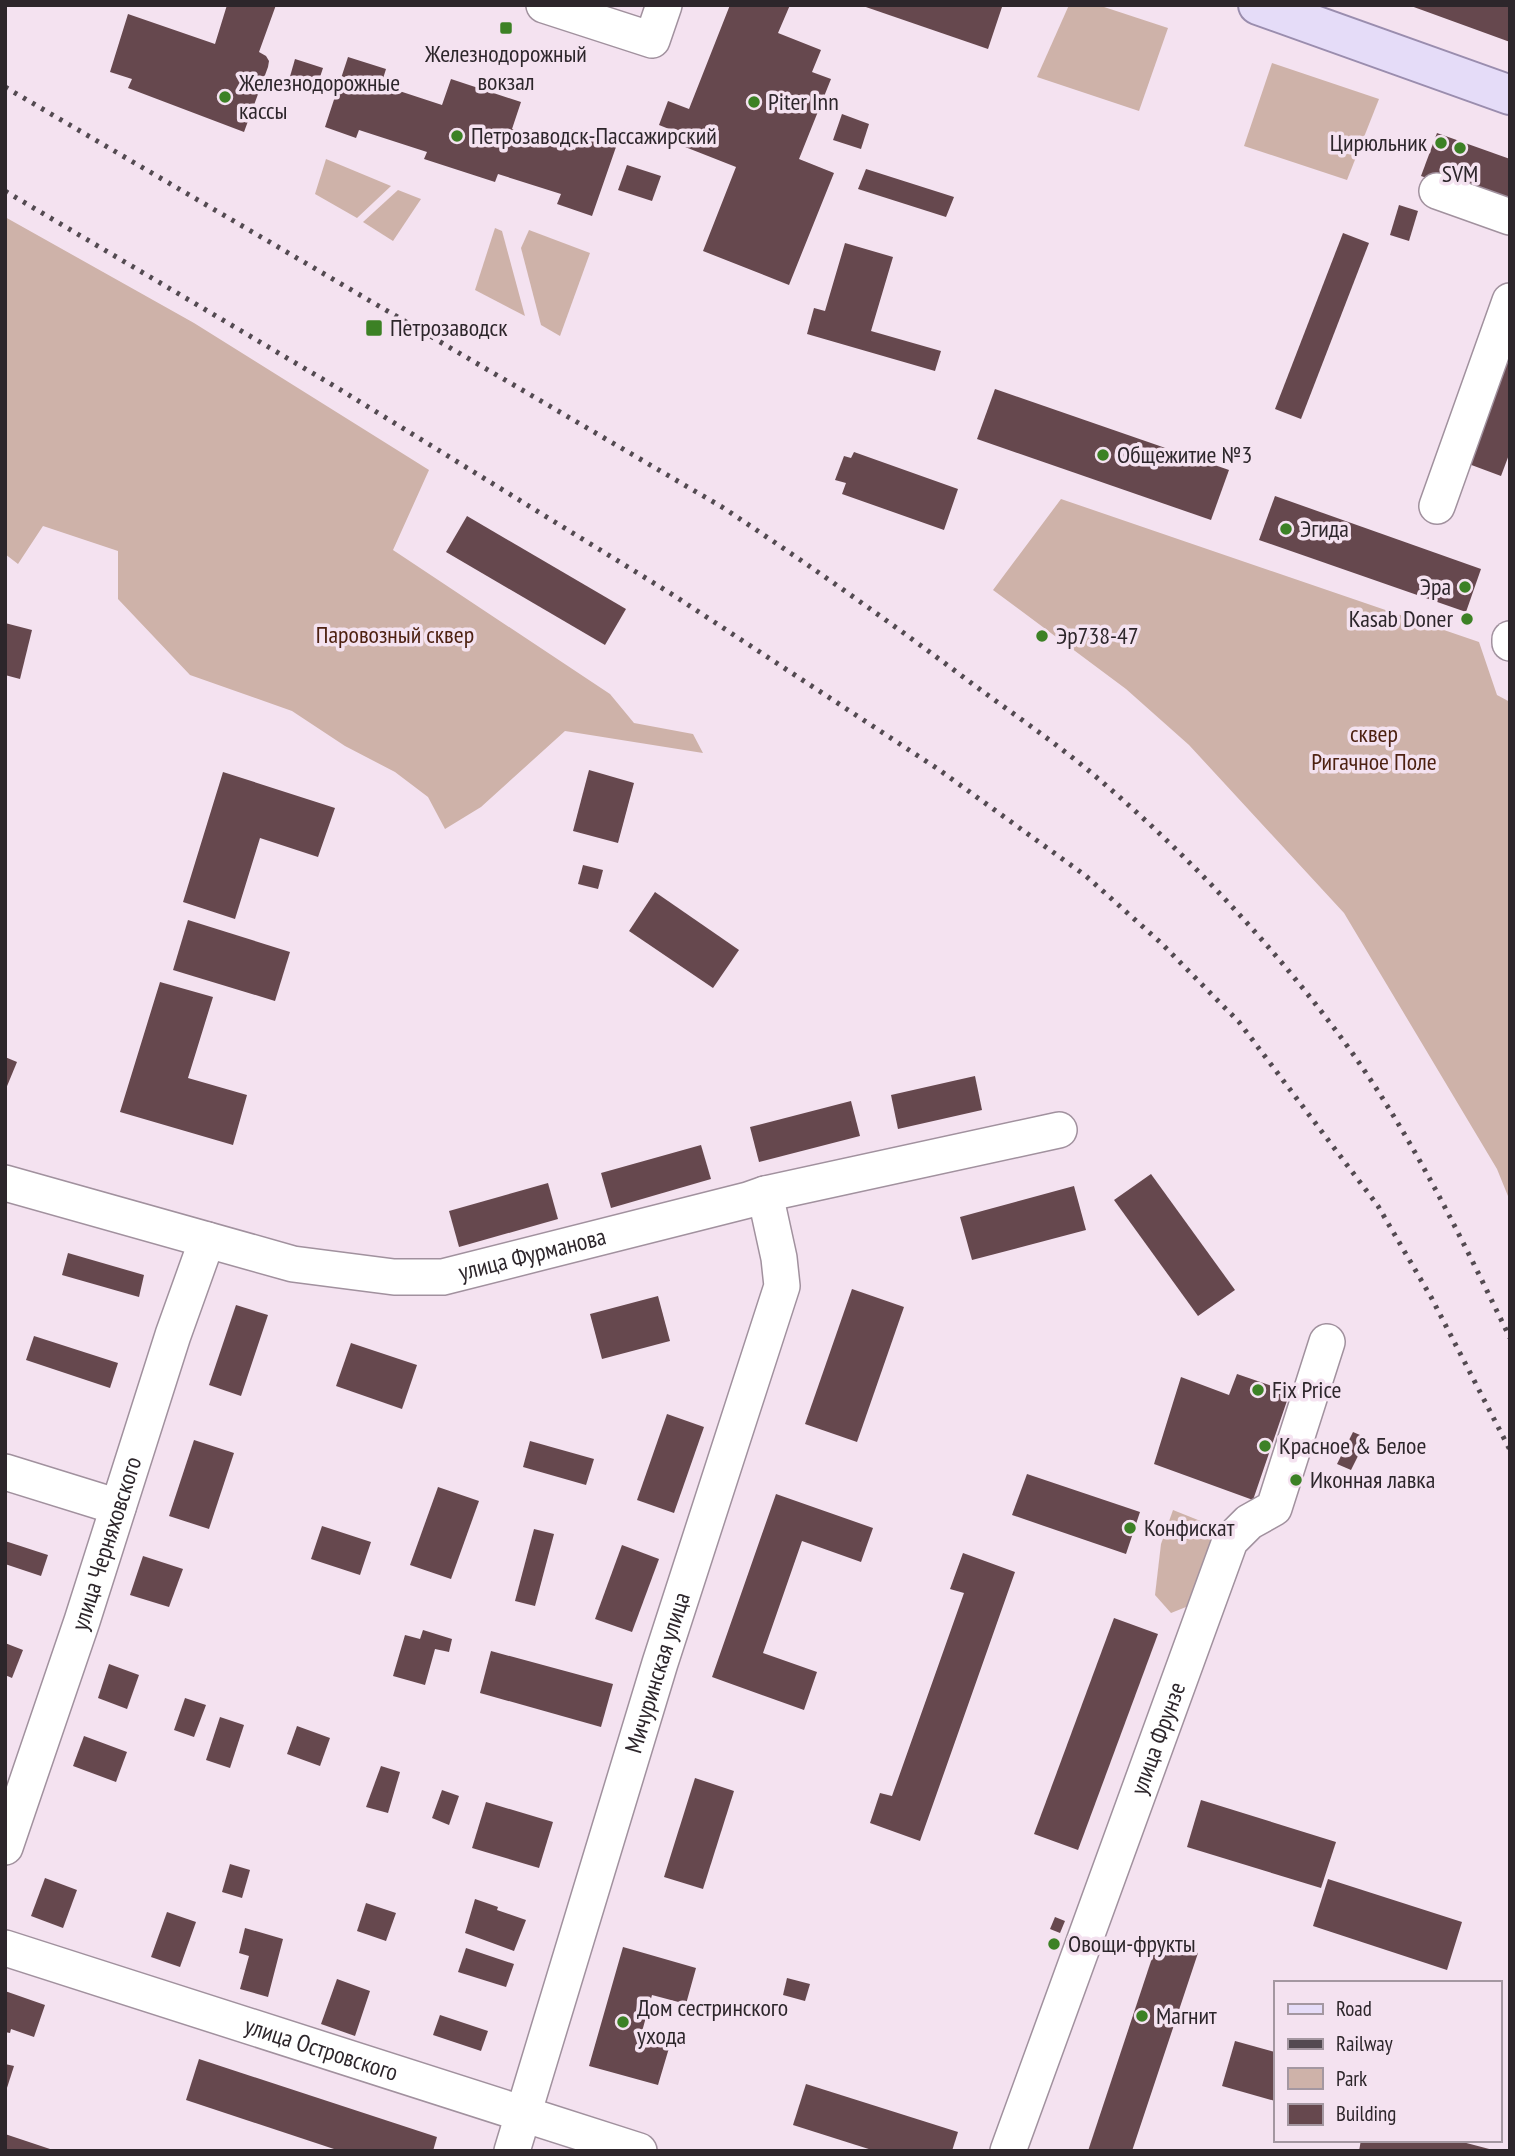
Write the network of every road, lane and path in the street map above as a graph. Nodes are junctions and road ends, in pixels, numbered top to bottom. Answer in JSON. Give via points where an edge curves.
{"nodes":[{"id":1,"x":544,"y":5,"type":"edge"},
{"id":2,"x":664,"y":5,"type":"edge"},
{"id":3,"x":1258,"y":5,"type":"edge"},
{"id":4,"x":1510,"y":95,"type":"edge"},
{"id":5,"x":1437,"y":191,"type":"dead end"},
{"id":6,"x":1510,"y":217,"type":"edge"},
{"id":7,"x":1510,"y":301,"type":"edge"},
{"id":8,"x":1437,"y":506,"type":"dead end"},
{"id":9,"x":1059,"y":1130,"type":"dead end"},
{"id":10,"x":5,"y":1183,"type":"edge"},
{"id":11,"x":765,"y":1194,"type":"junction"},
{"id":12,"x":207,"y":1240,"type":"junction"},
{"id":13,"x":1327,"y":1342,"type":"dead end"},
{"id":14,"x":5,"y":1472,"type":"edge"},
{"id":15,"x":118,"y":1507,"type":"junction"},
{"id":16,"x":5,"y":1847,"type":"edge"},
{"id":17,"x":5,"y":1948,"type":"edge"},
{"id":18,"x":524,"y":2114,"type":"junction"},
{"id":19,"x":512,"y":2151,"type":"edge"},
{"id":20,"x":639,"y":2151,"type":"edge"},
{"id":21,"x":1008,"y":2151,"type":"edge"}],
"edges":[{"from":1,"to":2,"type":"street","via":[[652,40]]},
{"from":3,"to":4,"type":"main road"},
{"from":5,"to":6,"type":"street"},
{"from":7,"to":8,"type":"street"},
{"from":9,"to":11,"type":"street","name":"улица Фурманова"},
{"from":10,"to":12,"type":"street","name":"улица Фурманова"},
{"from":11,"to":12,"type":"street","name":"улица Фурманова","via":[[443,1277],[394,1277],[293,1264]]},
{"from":11,"to":18,"type":"street","name":"Мичуринская улица","via":[[782,1286],[673,1624]]},
{"from":12,"to":15,"type":"street","name":"улица Черняховского"},
{"from":13,"to":21,"type":"street","name":"улица Фрунзе","via":[[1273,1508],[1249,1522],[1230,1542]]},
{"from":14,"to":15,"type":"street"},
{"from":15,"to":16,"type":"street","name":"улица Черняховского"},
{"from":17,"to":18,"type":"street","name":"улица Островского"},
{"from":18,"to":19,"type":"street","name":"Мичуринская улица"},
{"from":18,"to":20,"type":"street","name":"улица Островского"}]}
